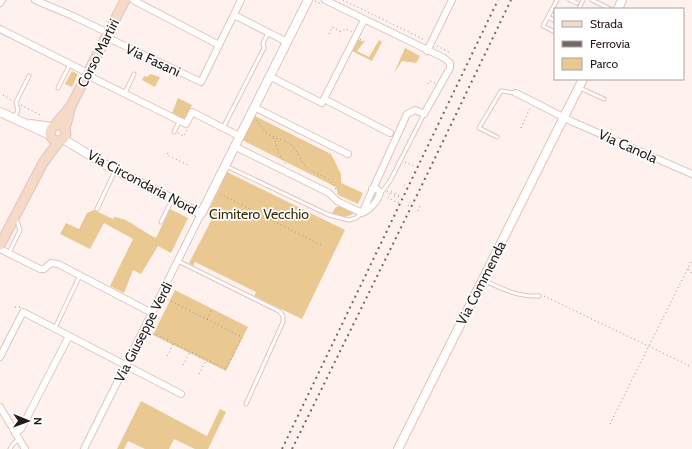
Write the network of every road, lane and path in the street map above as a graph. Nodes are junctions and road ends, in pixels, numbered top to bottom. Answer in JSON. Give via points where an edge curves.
{"nodes":[{"id":1,"x":2,"y":0,"type":"edge"},
{"id":2,"x":34,"y":0,"type":"edge"},
{"id":3,"x":125,"y":0,"type":"edge"},
{"id":4,"x":133,"y":0,"type":"edge"},
{"id":5,"x":241,"y":0,"type":"edge"},
{"id":6,"x":308,"y":0,"type":"edge"},
{"id":7,"x":325,"y":0,"type":"edge"},
{"id":8,"x":343,"y":0,"type":"edge"},
{"id":9,"x":452,"y":0,"type":"edge"},
{"id":10,"x":557,"y":0,"type":"edge"},
{"id":11,"x":570,"y":0,"type":"edge"},
{"id":12,"x":592,"y":0,"type":"edge"},
{"id":13,"x":0,"y":3,"type":"edge"},
{"id":14,"x":576,"y":3,"type":"dead end"},
{"id":15,"x":608,"y":8,"type":"edge"},
{"id":16,"x":234,"y":15,"type":"junction"},
{"id":17,"x":548,"y":17,"type":"junction"},
{"id":18,"x":364,"y":20,"type":"junction"},
{"id":19,"x":554,"y":20,"type":"edge"},
{"id":20,"x":0,"y":29,"type":"edge"},
{"id":21,"x":268,"y":32,"type":"junction"},
{"id":22,"x":554,"y":32,"type":"edge"},
{"id":23,"x":355,"y":33,"type":"dead end"},
{"id":24,"x":329,"y":34,"type":"dead end"},
{"id":25,"x":107,"y":35,"type":"junction"},
{"id":26,"x":287,"y":42,"type":"junction"},
{"id":27,"x":431,"y":43,"type":"junction"},
{"id":28,"x":219,"y":46,"type":"junction"},
{"id":29,"x":427,"y":51,"type":"junction"},
{"id":30,"x":449,"y":52,"type":"dead end"},
{"id":31,"x":70,"y":64,"type":"junction"},
{"id":32,"x":87,"y":74,"type":"junction"},
{"id":33,"x":134,"y":74,"type":"dead end"},
{"id":34,"x":30,"y":76,"type":"dead end"},
{"id":35,"x":269,"y":76,"type":"junction"},
{"id":36,"x":582,"y":80,"type":"edge"},
{"id":37,"x":428,"y":84,"type":"dead end"},
{"id":38,"x":436,"y":84,"type":"dead end"},
{"id":39,"x":58,"y":88,"type":"dead end"},
{"id":40,"x":578,"y":88,"type":"junction"},
{"id":41,"x":516,"y":93,"type":"joint"},
{"id":42,"x":125,"y":94,"type":"junction"},
{"id":43,"x":324,"y":99,"type":"junction"},
{"id":44,"x":604,"y":99,"type":"dead end"},
{"id":45,"x":533,"y":102,"type":"junction"},
{"id":46,"x":71,"y":106,"type":"junction"},
{"id":47,"x":252,"y":110,"type":"junction"},
{"id":48,"x":0,"y":112,"type":"edge"},
{"id":49,"x":424,"y":114,"type":"junction"},
{"id":50,"x":564,"y":117,"type":"junction"},
{"id":51,"x":14,"y":119,"type":"junction"},
{"id":52,"x":180,"y":120,"type":"junction"},
{"id":53,"x":223,"y":128,"type":"junction"},
{"id":54,"x":521,"y":128,"type":"dead end"},
{"id":55,"x":174,"y":132,"type":"dead end"},
{"id":56,"x":390,"y":133,"type":"dead end"},
{"id":57,"x":55,"y":134,"type":"junction"},
{"id":58,"x":239,"y":136,"type":"junction"},
{"id":59,"x":272,"y":136,"type":"junction"},
{"id":60,"x":497,"y":137,"type":"dead end"},
{"id":61,"x":234,"y":146,"type":"junction"},
{"id":62,"x":168,"y":153,"type":"dead end"},
{"id":63,"x":348,"y":154,"type":"dead end"},
{"id":64,"x":401,"y":160,"type":"junction"},
{"id":65,"x":286,"y":161,"type":"dead end"},
{"id":66,"x":225,"y":165,"type":"junction"},
{"id":67,"x":190,"y":166,"type":"dead end"},
{"id":68,"x":416,"y":167,"type":"dead end"},
{"id":69,"x":116,"y":170,"type":"junction"},
{"id":70,"x":692,"y":174,"type":"edge"},
{"id":71,"x":404,"y":185,"type":"dead end"},
{"id":72,"x":407,"y":186,"type":"dead end"},
{"id":73,"x":372,"y":189,"type":"junction"},
{"id":74,"x":212,"y":190,"type":"junction"},
{"id":75,"x":390,"y":193,"type":"junction"},
{"id":76,"x":379,"y":197,"type":"junction"},
{"id":77,"x":172,"y":199,"type":"junction"},
{"id":78,"x":337,"y":201,"type":"junction"},
{"id":79,"x":410,"y":202,"type":"dead end"},
{"id":80,"x":399,"y":203,"type":"dead end"},
{"id":81,"x":408,"y":206,"type":"dead end"},
{"id":82,"x":420,"y":206,"type":"dead end"},
{"id":83,"x":96,"y":209,"type":"dead end"},
{"id":84,"x":418,"y":211,"type":"dead end"},
{"id":85,"x":362,"y":213,"type":"junction"},
{"id":86,"x":201,"y":214,"type":"junction"},
{"id":87,"x":15,"y":217,"type":"junction"},
{"id":88,"x":160,"y":222,"type":"dead end"},
{"id":89,"x":322,"y":245,"type":"dead end"},
{"id":90,"x":0,"y":246,"type":"edge"},
{"id":91,"x":0,"y":249,"type":"edge"},
{"id":92,"x":9,"y":253,"type":"junction"},
{"id":93,"x":692,"y":260,"type":"edge"},
{"id":94,"x":178,"y":261,"type":"junction"},
{"id":95,"x":687,"y":269,"type":"junction"},
{"id":96,"x":692,"y":270,"type":"edge"},
{"id":97,"x":689,"y":271,"type":"junction"},
{"id":98,"x":692,"y":274,"type":"edge"},
{"id":99,"x":80,"y":275,"type":"junction"},
{"id":100,"x":482,"y":280,"type":"junction"},
{"id":101,"x":161,"y":296,"type":"junction"},
{"id":102,"x":539,"y":296,"type":"joint"},
{"id":103,"x":212,"y":308,"type":"dead end"},
{"id":104,"x":152,"y":313,"type":"junction"},
{"id":105,"x":206,"y":319,"type":"junction"},
{"id":106,"x":55,"y":328,"type":"junction"},
{"id":107,"x":145,"y":328,"type":"junction"},
{"id":108,"x":69,"y":336,"type":"junction"},
{"id":109,"x":174,"y":343,"type":"junction"},
{"id":110,"x":648,"y":346,"type":"junction"},
{"id":111,"x":190,"y":351,"type":"junction"},
{"id":112,"x":167,"y":356,"type":"dead end"},
{"id":113,"x":0,"y":357,"type":"edge"},
{"id":114,"x":206,"y":360,"type":"junction"},
{"id":115,"x":126,"y":365,"type":"junction"},
{"id":116,"x":183,"y":365,"type":"dead end"},
{"id":117,"x":692,"y":367,"type":"edge"},
{"id":118,"x":199,"y":374,"type":"dead end"},
{"id":119,"x":181,"y":394,"type":"dead end"},
{"id":120,"x":246,"y":404,"type":"dead end"},
{"id":121,"x":0,"y":408,"type":"edge"},
{"id":122,"x":610,"y":424,"type":"dead end"},
{"id":123,"x":16,"y":433,"type":"junction"},
{"id":124,"x":19,"y":439,"type":"junction"},
{"id":125,"x":10,"y":449,"type":"edge"},
{"id":126,"x":25,"y":449,"type":"edge"},
{"id":127,"x":84,"y":449,"type":"edge"},
{"id":128,"x":398,"y":449,"type":"edge"}],
"edges":[{"from":1,"to":13,"type":"street"},
{"from":2,"to":25,"type":"street","name":"Via Fasani","via":[[73,16]]},
{"from":3,"to":25,"type":"main road","name":"Corso Martiri"},
{"from":4,"to":28,"type":"street"},
{"from":5,"to":16,"type":"street"},
{"from":6,"to":26,"type":"street","name":"Via Circondaria Nord"},
{"from":7,"to":18,"type":"street"},
{"from":8,"to":27,"type":"path"},
{"from":9,"to":27,"type":"street"},
{"from":10,"to":17,"type":"lane"},
{"from":11,"to":14,"type":"lane"},
{"from":12,"to":15,"type":"lane"},
{"from":16,"to":21,"type":"street"},
{"from":16,"to":28,"type":"street"},
{"from":17,"to":19,"type":"lane"},
{"from":17,"to":22,"type":"lane","via":[[543,26]]},
{"from":18,"to":29,"type":"street"},
{"from":18,"to":43,"type":"street"},
{"from":20,"to":31,"type":"street"},
{"from":21,"to":26,"type":"street"},
{"from":21,"to":53,"type":"lane","via":[[263,43],[264,48]]},
{"from":23,"to":24,"type":"path","via":[[346,29],[340,32],[332,27]]},
{"from":25,"to":28,"type":"street","name":"Via Fasani","via":[[201,82]]},
{"from":25,"to":32,"type":"main road","name":"Corso Martiri"},
{"from":26,"to":35,"type":"street","name":"Via Circondaria Nord"},
{"from":27,"to":29,"type":"street"},
{"from":27,"to":30,"type":"path"},
{"from":29,"to":49,"type":"street","via":[[448,60],[450,68]]},
{"from":31,"to":32,"type":"street"},
{"from":31,"to":39,"type":"lane"},
{"from":32,"to":42,"type":"street"},
{"from":32,"to":46,"type":"main road","name":"Corso Martiri"},
{"from":33,"to":42,"type":"lane"},
{"from":34,"to":51,"type":"lane","via":[[16,102],[18,110]]},
{"from":35,"to":43,"type":"street","via":[[322,103]]},
{"from":35,"to":47,"type":"street","name":"Via Circondaria Nord"},
{"from":36,"to":40,"type":"street","name":"Via Commenda"},
{"from":37,"to":38,"type":"path","via":[[430,81]]},
{"from":40,"to":44,"type":"lane"},
{"from":40,"to":50,"type":"street","name":"Via Commenda"},
{"from":41,"to":45,"type":"street"},
{"from":41,"to":60,"type":"lane","via":[[501,91],[482,121],[479,128]]},
{"from":42,"to":52,"type":"street"},
{"from":43,"to":56,"type":"street"},
{"from":45,"to":50,"type":"street"},
{"from":45,"to":54,"type":"path"},
{"from":46,"to":57,"type":"main road","name":"Corso Martiri"},
{"from":46,"to":57,"type":"main road","name":"Corso Martiri","via":[[66,134]]},
{"from":47,"to":58,"type":"street","name":"Via Circondaria Nord"},
{"from":47,"to":59,"type":"path"},
{"from":47,"to":63,"type":"street"},
{"from":48,"to":51,"type":"street","name":"Via Circondaria Nord"},
{"from":49,"to":64,"type":"lane"},
{"from":49,"to":73,"type":"street","via":[[413,110],[407,114]]},
{"from":50,"to":70,"type":"street","name":"Via Canola"},
{"from":50,"to":100,"type":"street","name":"Via Commenda"},
{"from":51,"to":57,"type":"street","name":"Via Circondaria Nord"},
{"from":52,"to":53,"type":"street","via":[[186,124],[192,112]]},
{"from":52,"to":55,"type":"lane"},
{"from":53,"to":58,"type":"street"},
{"from":57,"to":69,"type":"street","name":"Via Circondaria Nord"},
{"from":57,"to":87,"type":"main road","name":"Corso Martiri"},
{"from":58,"to":61,"type":"street","name":"Via Circondaria Nord"},
{"from":59,"to":65,"type":"path","via":[[278,153]]},
{"from":59,"to":78,"type":"path","via":[[279,137],[291,145],[308,169],[325,176],[332,183],[338,196]]},
{"from":61,"to":66,"type":"street","name":"Via Circondaria Nord"},
{"from":61,"to":78,"type":"street","via":[[329,194]]},
{"from":62,"to":67,"type":"path","via":[[167,155]]},
{"from":64,"to":68,"type":"path"},
{"from":64,"to":76,"type":"lane"},
{"from":66,"to":74,"type":"street","name":"Via Circondaria Nord"},
{"from":66,"to":85,"type":"lane","via":[[329,215],[349,220]]},
{"from":69,"to":77,"type":"street","name":"Via Circondaria Nord"},
{"from":69,"to":83,"type":"lane"},
{"from":71,"to":72,"type":"path"},
{"from":73,"to":76,"type":"street","via":[[380,192]]},
{"from":73,"to":85,"type":"street"},
{"from":74,"to":86,"type":"street","name":"Via Circondaria Nord"},
{"from":74,"to":89,"type":"path"},
{"from":75,"to":75,"type":"path","via":[[398,198],[401,198],[391,191]]},
{"from":75,"to":80,"type":"path","via":[[388,198]]},
{"from":76,"to":85,"type":"street","via":[[367,212]]},
{"from":77,"to":86,"type":"street","name":"Via Circondaria Nord"},
{"from":77,"to":88,"type":"lane"},
{"from":78,"to":85,"type":"street"},
{"from":79,"to":81,"type":"path"},
{"from":82,"to":84,"type":"path"},
{"from":86,"to":94,"type":"street","name":"Via Giuseppe Verdi"},
{"from":87,"to":90,"type":"main road","name":"Corso Martiri"},
{"from":87,"to":92,"type":"lane","via":[[20,230]]},
{"from":91,"to":92,"type":"street"},
{"from":92,"to":99,"type":"street","via":[[40,269],[44,269],[49,263],[56,263]]},
{"from":93,"to":95,"type":"path"},
{"from":94,"to":101,"type":"street","name":"Via Giuseppe Verdi"},
{"from":94,"to":120,"type":"lane","via":[[279,311],[283,316],[283,322]]},
{"from":95,"to":97,"type":"path"},
{"from":95,"to":110,"type":"path"},
{"from":96,"to":97,"type":"path"},
{"from":97,"to":98,"type":"path"},
{"from":99,"to":104,"type":"street"},
{"from":99,"to":106,"type":"lane"},
{"from":100,"to":102,"type":"lane","via":[[510,294]]},
{"from":100,"to":128,"type":"street","name":"Via Commenda"},
{"from":101,"to":104,"type":"street","name":"Via Giuseppe Verdi"},
{"from":101,"to":105,"type":"path"},
{"from":102,"to":110,"type":"path","via":[[545,296]]},
{"from":103,"to":105,"type":"path"},
{"from":104,"to":107,"type":"street","name":"Via Giuseppe Verdi"},
{"from":105,"to":114,"type":"path","via":[[242,337],[226,370]]},
{"from":106,"to":108,"type":"street"},
{"from":106,"to":113,"type":"street","via":[[22,312]]},
{"from":107,"to":109,"type":"path"},
{"from":107,"to":115,"type":"street","name":"Via Giuseppe Verdi"},
{"from":108,"to":115,"type":"street"},
{"from":108,"to":123,"type":"street","via":[[21,429]]},
{"from":109,"to":111,"type":"path"},
{"from":109,"to":112,"type":"path"},
{"from":110,"to":117,"type":"path"},
{"from":110,"to":122,"type":"path"},
{"from":111,"to":114,"type":"path"},
{"from":111,"to":116,"type":"path"},
{"from":114,"to":118,"type":"path"},
{"from":115,"to":119,"type":"street"},
{"from":115,"to":127,"type":"street","name":"Via Giuseppe Verdi"},
{"from":121,"to":123,"type":"street"},
{"from":123,"to":124,"type":"street"},
{"from":124,"to":125,"type":"lane"},
{"from":124,"to":126,"type":"street"}]}
